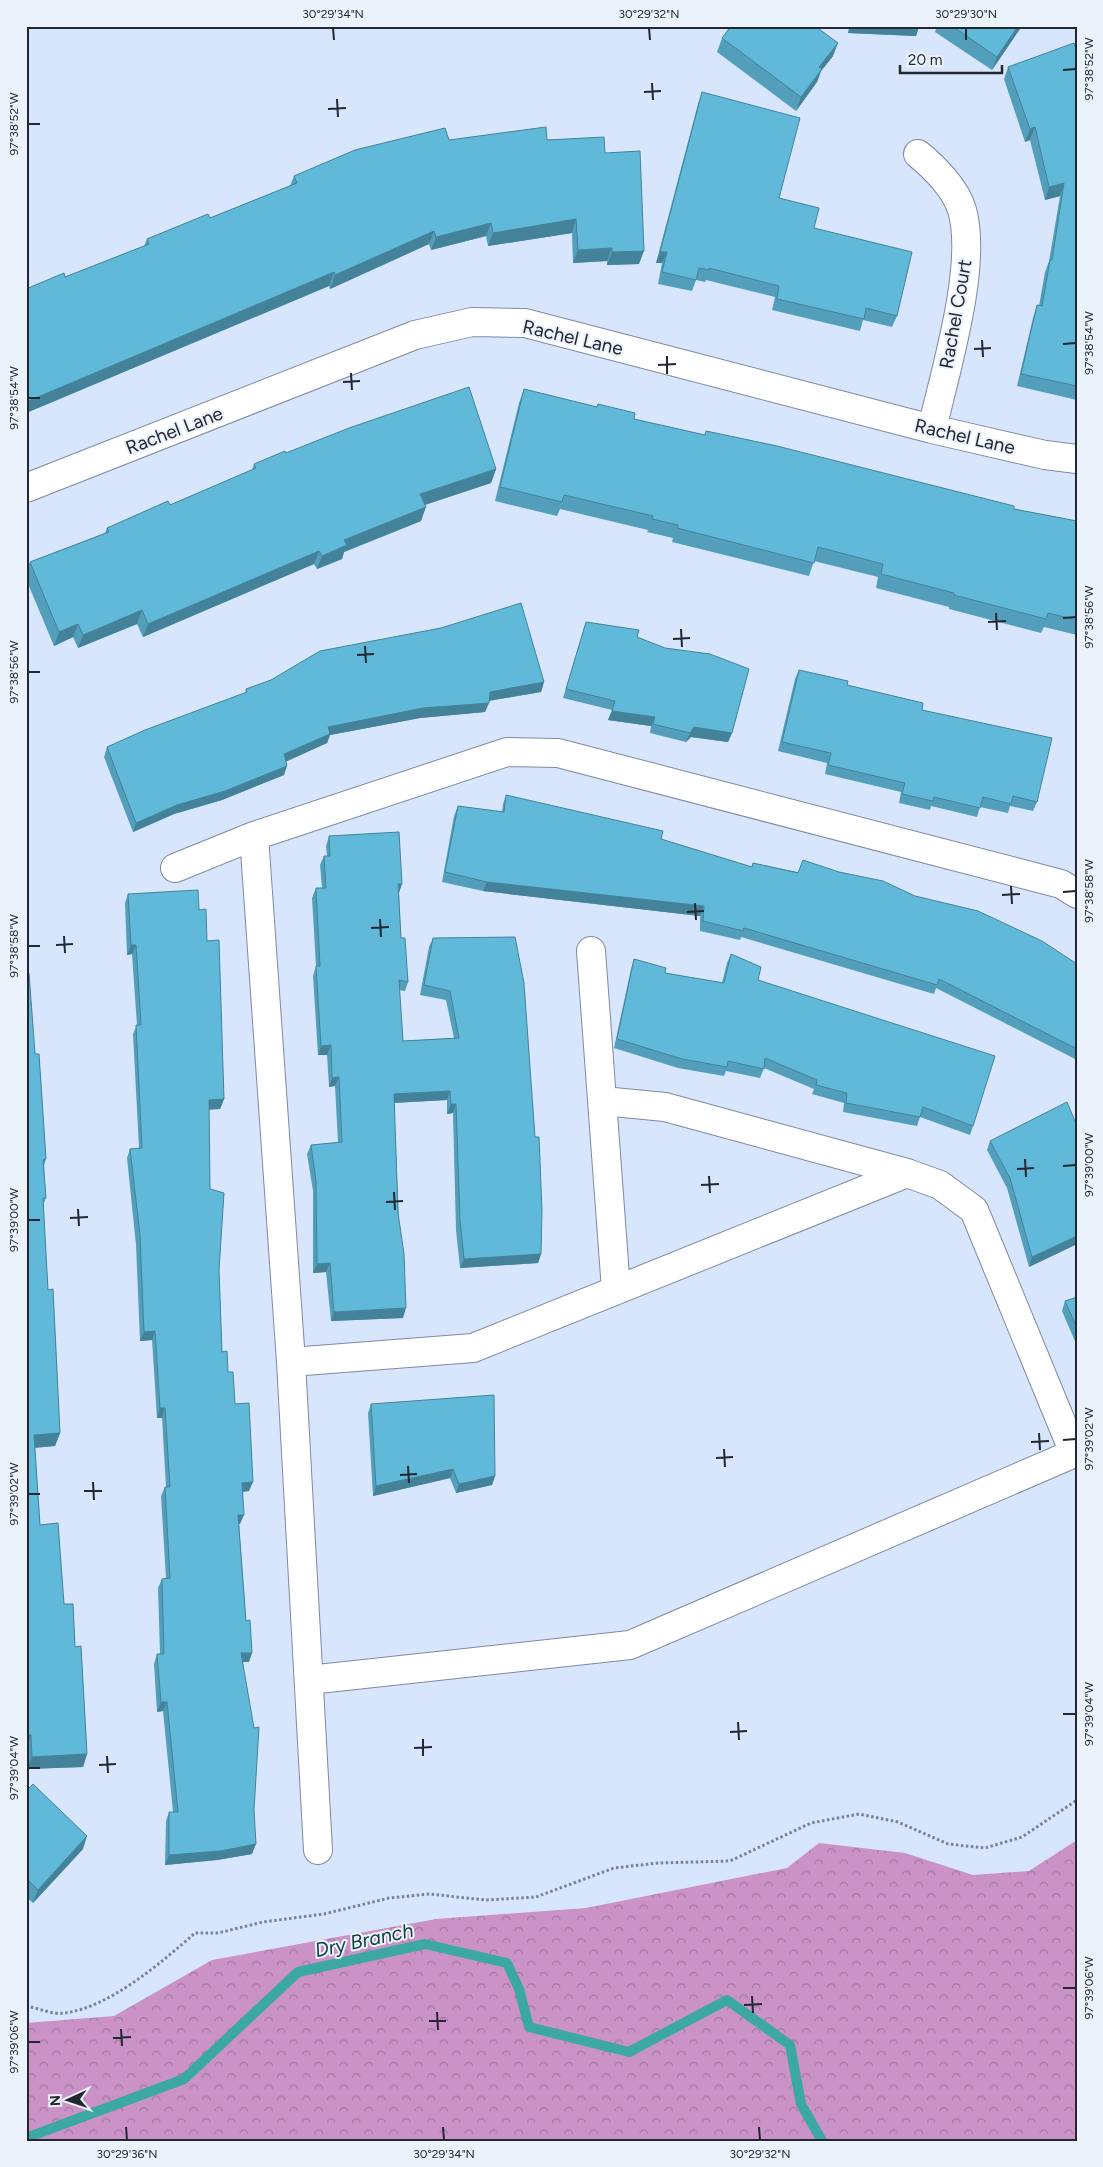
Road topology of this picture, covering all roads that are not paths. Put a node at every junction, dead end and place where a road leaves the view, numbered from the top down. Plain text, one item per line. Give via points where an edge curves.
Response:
1 (918, 154) dead end
2 (932, 429) junction
3 (1077, 460) edge
4 (26, 488) edge
5 (254, 836) junction
6 (175, 868) dead end
7 (1077, 894) edge
8 (591, 951) dead end
9 (603, 1102) junction
10 (906, 1173) junction
11 (616, 1290) junction
12 (291, 1362) junction
13 (1075, 1452) edge
14 (309, 1680) junction
15 (318, 1850) dead end

1 - 2 street, Rachel Court via 940,171 962,210 966,251 958,314
2 - 3 street, Rachel Lane
2 - 4 street, Rachel Lane via 525,323 472,322 415,336
5 - 6 street
5 - 7 street via 507,752 558,753 1061,884
5 - 12 street
8 - 9 street
9 - 10 street via 665,1107
9 - 11 street
10 - 11 street
10 - 13 street via 940,1185 974,1210
11 - 12 street via 473,1348
12 - 14 street
13 - 14 street via 630,1645
14 - 15 street

